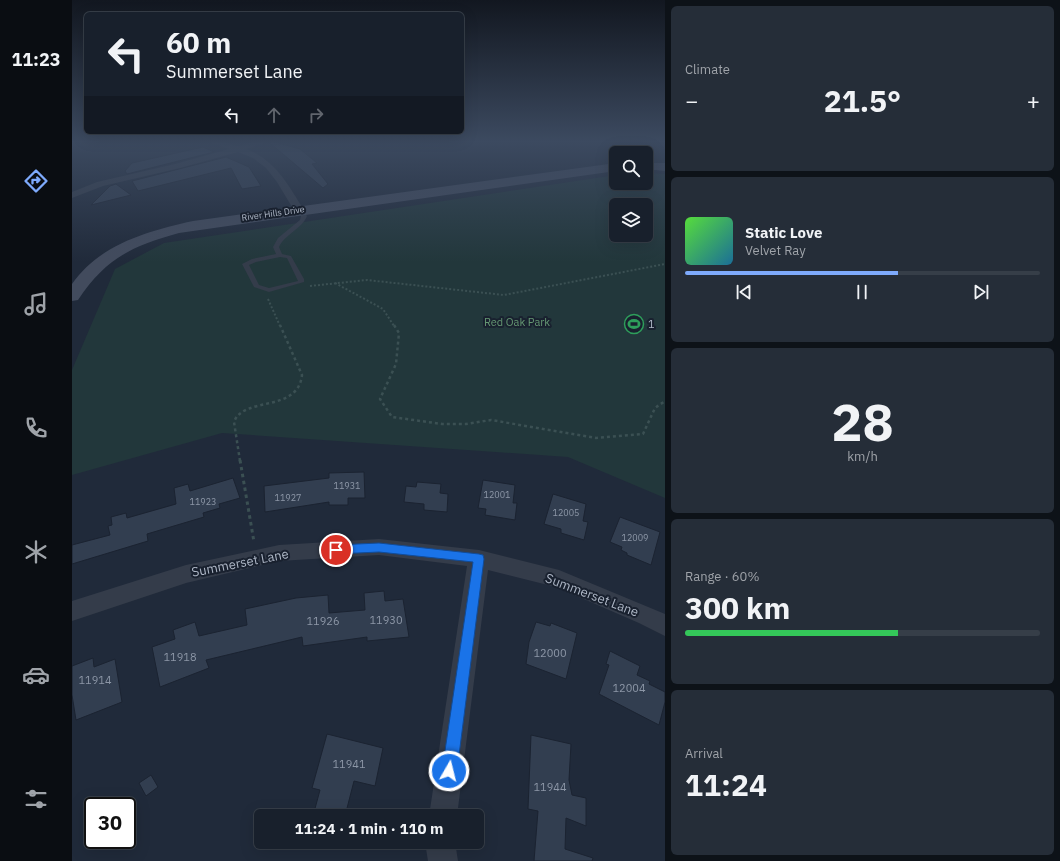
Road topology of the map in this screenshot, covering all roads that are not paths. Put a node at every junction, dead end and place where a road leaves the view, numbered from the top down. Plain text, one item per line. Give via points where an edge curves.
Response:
1 (112, 181) edge
2 (279, 181) edge
3 (511, 181) edge
4 (72, 195) edge
5 (299, 210) junction
6 (280, 255) junction
7 (72, 296) edge
8 (479, 559) junction
9 (72, 612) edge
10 (665, 626) edge
11 (444, 809) edge
12 (441, 849) edge
13 (443, 861) edge

1 - 4 street
2 - 5 street
3 - 5 street, River Hills Drive
5 - 6 lane via 304,216 302,221 280,240 276,247
5 - 7 street, River Hills Drive via 193,225 142,239 114,252 93,267
6 - 6 lane via 289,257 301,282 269,290 256,286 245,264
8 - 9 street, Summerset Lane via 379,547 279,553 186,574
8 - 10 street, Summerset Lane via 558,579
8 - 11 street
12 - 13 street

